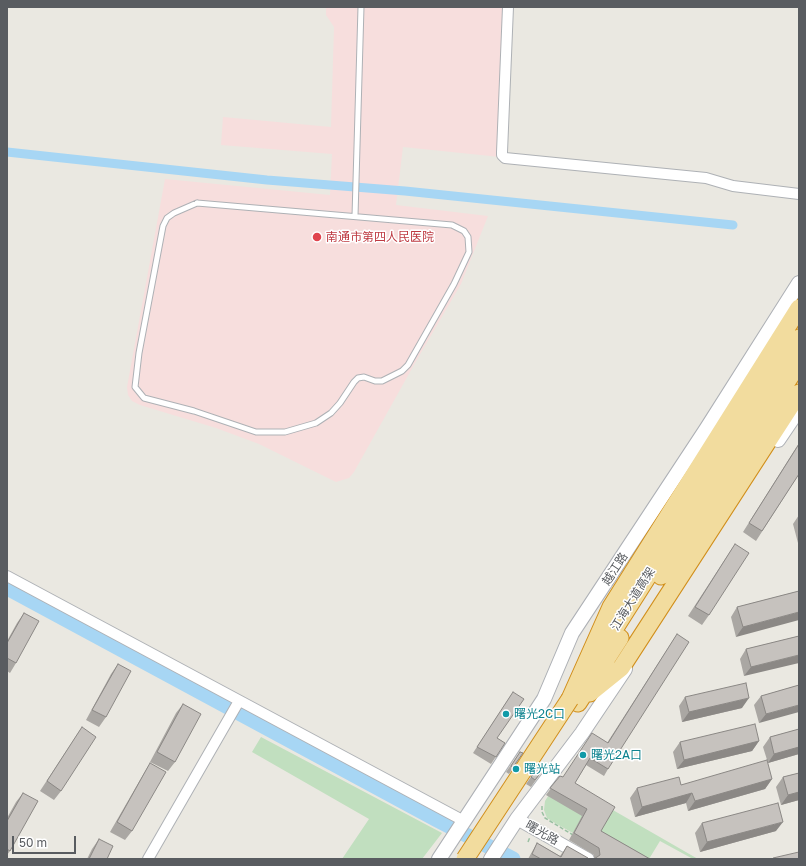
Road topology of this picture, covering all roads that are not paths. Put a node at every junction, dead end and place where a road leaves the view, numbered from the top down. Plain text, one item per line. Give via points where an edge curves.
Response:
1 (361, 7) edge
2 (508, 7) edge
3 (799, 194) edge
4 (355, 216) junction
5 (799, 283) edge
6 (799, 308) edge
7 (799, 338) edge
8 (799, 363) edge
9 (799, 393) edge
10 (799, 409) edge
11 (7, 576) edge
12 (239, 701) junction
13 (574, 701) junction
14 (517, 819) junction
15 (464, 821) junction
16 (148, 859) edge
17 (439, 859) edge
18 (464, 859) edge
19 (478, 859) edge
20 (492, 859) edge
21 (588, 859) edge

1 - 4 lane
2 - 3 street via 502,152 505,158 706,178 733,186
4 - 4 lane via 206,203 188,205 170,216 160,235 139,353 135,378 135,387 139,393 144,398 194,411 244,429 270,433 285,432 316,423 331,413 358,378 382,381 402,370 408,365 467,259 468,237 464,231 452,225
5 - 15 main road, 越江路 via 572,633 544,699
6 - 13 highway via 611,607
7 - 13 highway, 江海大道高架
8 - 13 highway, 江海大道高架
9 - 13 highway via 621,668
10 - 14 main road via 582,733
11 - 12 street
12 - 15 street
12 - 16 street
13 - 18 highway, 江海大道高架, bridge
13 - 19 highway, 江海大道高架
14 - 20 main road
14 - 21 street, 曙光路
15 - 17 main road, 越江路

